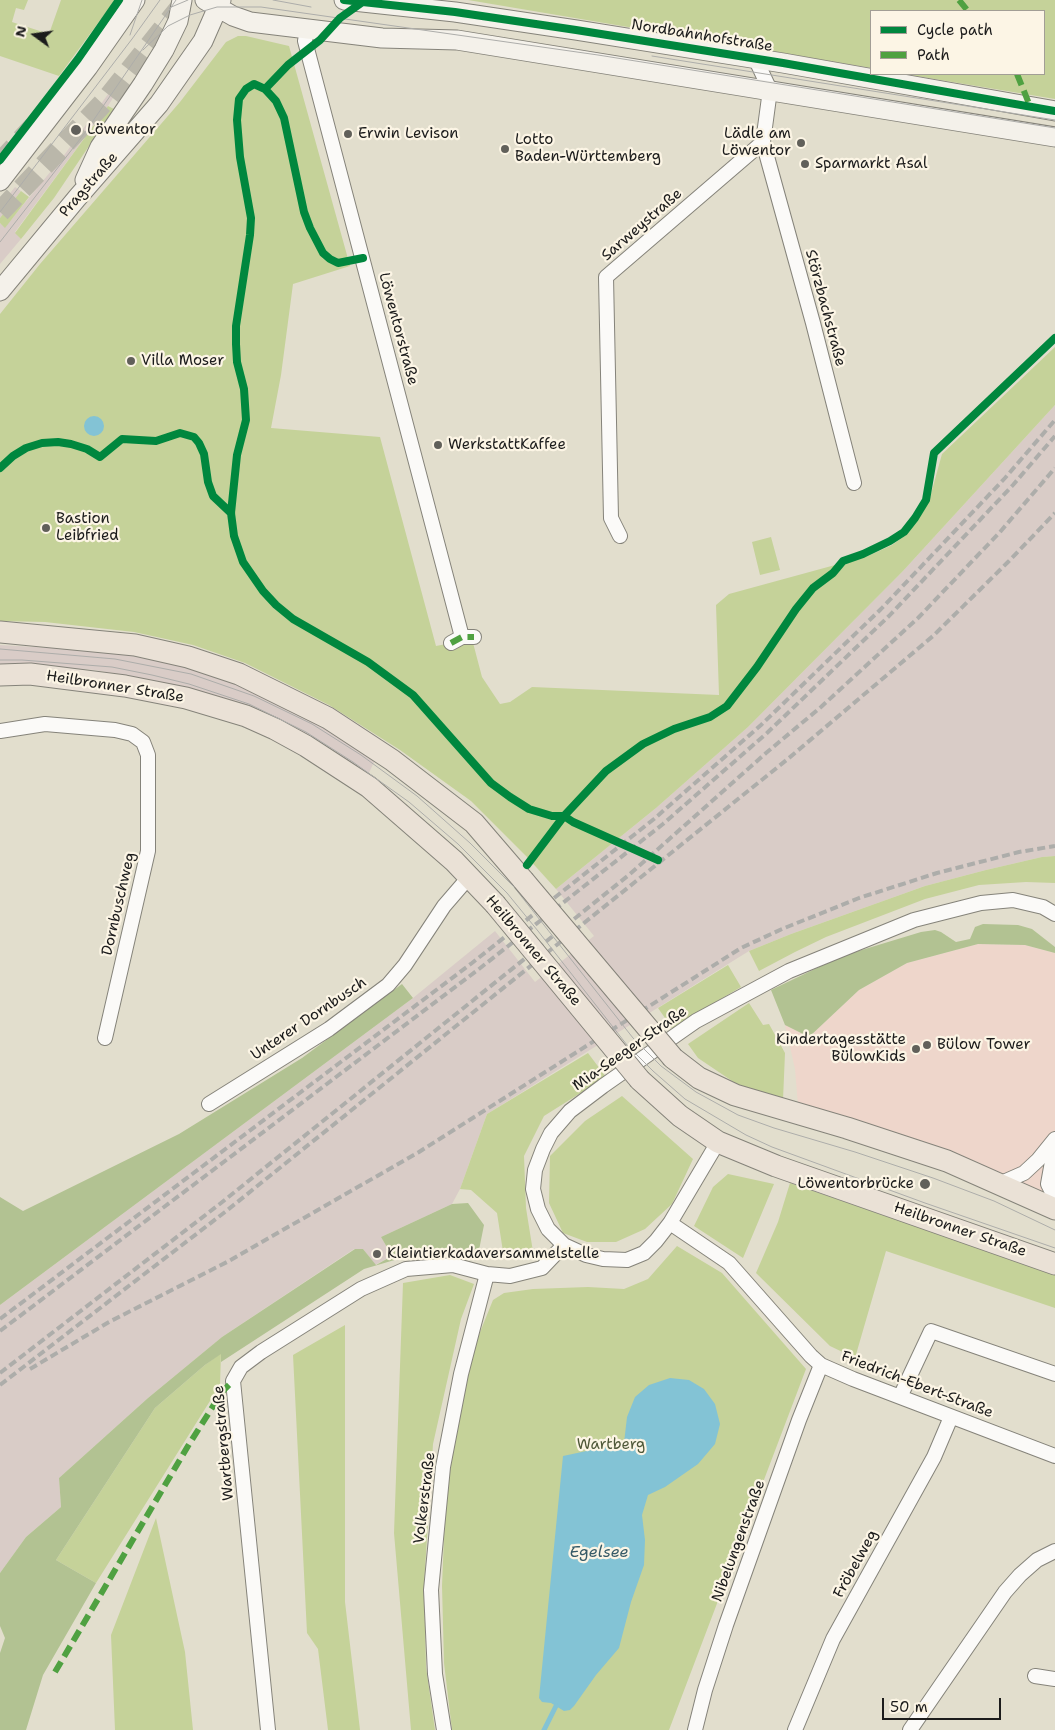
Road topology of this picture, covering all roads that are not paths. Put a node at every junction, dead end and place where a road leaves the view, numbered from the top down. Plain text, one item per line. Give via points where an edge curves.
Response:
1 (135, 0) edge
2 (182, 0) edge
3 (344, 0) edge
4 (214, 2) edge
5 (306, 30) junction
6 (755, 58) junction
7 (770, 90) junction
8 (1055, 110) edge
9 (1055, 137) edge
10 (763, 142) junction
11 (0, 181) edge
12 (77, 198) junction
13 (0, 291) edge
14 (854, 482) dead end
15 (620, 536) dead end
16 (0, 632) edge
17 (462, 639) dead end
18 (0, 675) edge
19 (0, 731) edge
20 (469, 877) junction
21 (1055, 914) edge
22 (105, 1038) dead end
23 (209, 1104) dead end
24 (1055, 1139) edge
25 (718, 1142) junction
26 (1055, 1145) edge
27 (999, 1184) junction
28 (1055, 1198) edge
29 (1055, 1209) edge
30 (670, 1223) junction
31 (564, 1245) junction
32 (1055, 1264) edge
33 (487, 1274) junction
34 (821, 1364) junction
35 (1055, 1374) edge
36 (900, 1397) junction
37 (951, 1416) junction
38 (1055, 1456) edge
39 (1055, 1551) edge
40 (1035, 1676) dead end
41 (1055, 1679) edge
42 (268, 1730) edge
43 (444, 1730) edge
44 (695, 1730) edge
45 (795, 1730) edge
46 (910, 1730) edge

1 - 11 street
2 - 12 street via 178,21 164,50 100,147
3 - 6 street, Nordbahnhofstraße via 456,12
4 - 5 street via 233,16 250,22
4 - 12 street, Pragstraße via 203,42 135,133
5 - 7 street via 382,38 456,40
5 - 17 street, Löwentorstraße via 305,41
6 - 7 street
6 - 8 street, Nordbahnhofstraße
7 - 9 street
7 - 10 street
10 - 14 street, Störzbachstraße
10 - 15 street, Sarweystraße via 606,277 611,518
12 - 13 street, Pragstraße
16 - 27 main road, bridge via 135,645 188,657 239,674 328,718 392,760 474,824 673,1058 699,1078 735,1095 964,1167
18 - 20 main road, Heilbronner Straße via 30,674 125,686 186,698 246,716 306,746 369,787 454,860
19 - 22 street, Dornbuschweg via 45,724 115,730 132,734 143,742 148,755 148,851
20 - 23 street, Unterer Dornbusch via 444,906 388,985 329,1029
20 - 25 main road, Heilbronner Straße, bridge via 640,1080 680,1116
21 - 31 street, Mia-Seeger-Straße via 1043,906 1014,900 981,903 914,920 789,972 696,1021 570,1111 551,1134 535,1170 533,1189 548,1229
24 - 27 street via 1024,1173
25 - 30 street, Mia-Seeger-Straße
25 - 32 main road, Heilbronner Straße via 776,1166
26 - 28 street via 1048,1184
27 - 29 main road
30 - 31 street, Mia-Seeger-Straße via 644,1252 627,1260 586,1255
30 - 34 street, Friedrich-Ebert-Straße via 729,1263 810,1356
31 - 33 street, Wartbergstraße via 542,1268 510,1276
33 - 42 street, Wartbergstraße via 453,1265 406,1269 361,1289 261,1352 241,1367 233,1380
33 - 43 street, Volkerstraße via 461,1374 443,1468 431,1590 434,1674
34 - 36 street, Friedrich-Ebert-Straße
34 - 44 street, Nibelungenstraße via 726,1625
35 - 36 street via 932,1331
36 - 37 street, Friedrich-Ebert-Straße
37 - 38 street, Friedrich-Ebert-Straße
37 - 45 street, Fröbelweg via 934,1457 834,1639
39 - 46 street via 1038,1560 1005,1592
40 - 41 street

